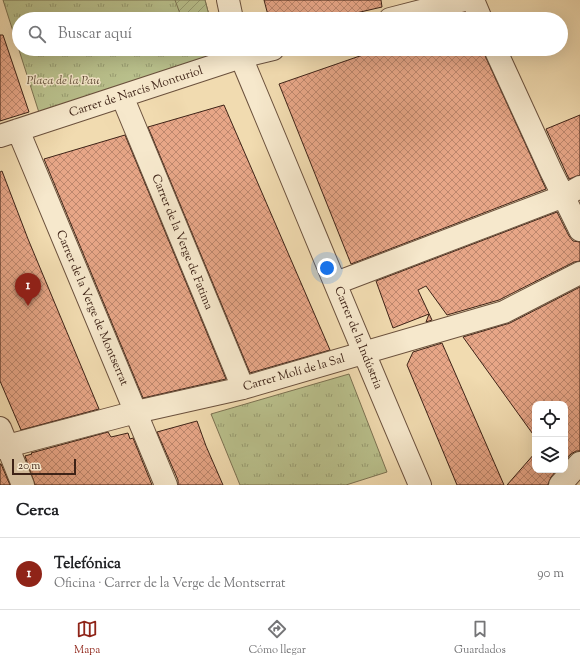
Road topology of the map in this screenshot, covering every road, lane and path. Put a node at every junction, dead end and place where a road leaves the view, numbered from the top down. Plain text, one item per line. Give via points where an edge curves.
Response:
1 (228, 0) edge
2 (464, 0) edge
3 (473, 0) edge
4 (231, 12) edge
5 (417, 12) edge
6 (478, 12) edge
7 (232, 56) edge
8 (241, 56) edge
9 (499, 56) edge
10 (122, 96) junction
11 (9, 133) edge
12 (572, 192) edge
13 (580, 230) edge
14 (580, 272) edge
15 (336, 283) junction
16 (364, 353) junction
17 (242, 388) junction
18 (136, 412) junction
19 (2, 441) edge
20 (580, 463) edge
21 (23, 485) edge
22 (166, 485) edge
23 (420, 485) edge
24 (560, 485) edge

1 - 4 street
2 - 5 street
3 - 6 street
7 - 10 street, Carrer de Narcís Monturiol
8 - 15 street, Carrer de la Indústria
9 - 12 street
10 - 11 street, Carrer de Narcís Monturiol
10 - 17 street, Carrer de la Verge de Fatima
11 - 18 street, Carrer de la Verge de Montserrat
12 - 13 street
12 - 15 street
14 - 16 street, Carrer Molí de la Sal via 504,312
15 - 16 street, Carrer de la Indústria
16 - 17 street, Carrer Molí de la Sal
16 - 23 street, Carrer de la Indústria
17 - 18 street, Carrer Molí de la Sal
18 - 19 street, Carrer Molí de la Sal
18 - 22 street, Carrer de la Verge de Montserrat
19 - 21 street
20 - 24 street

